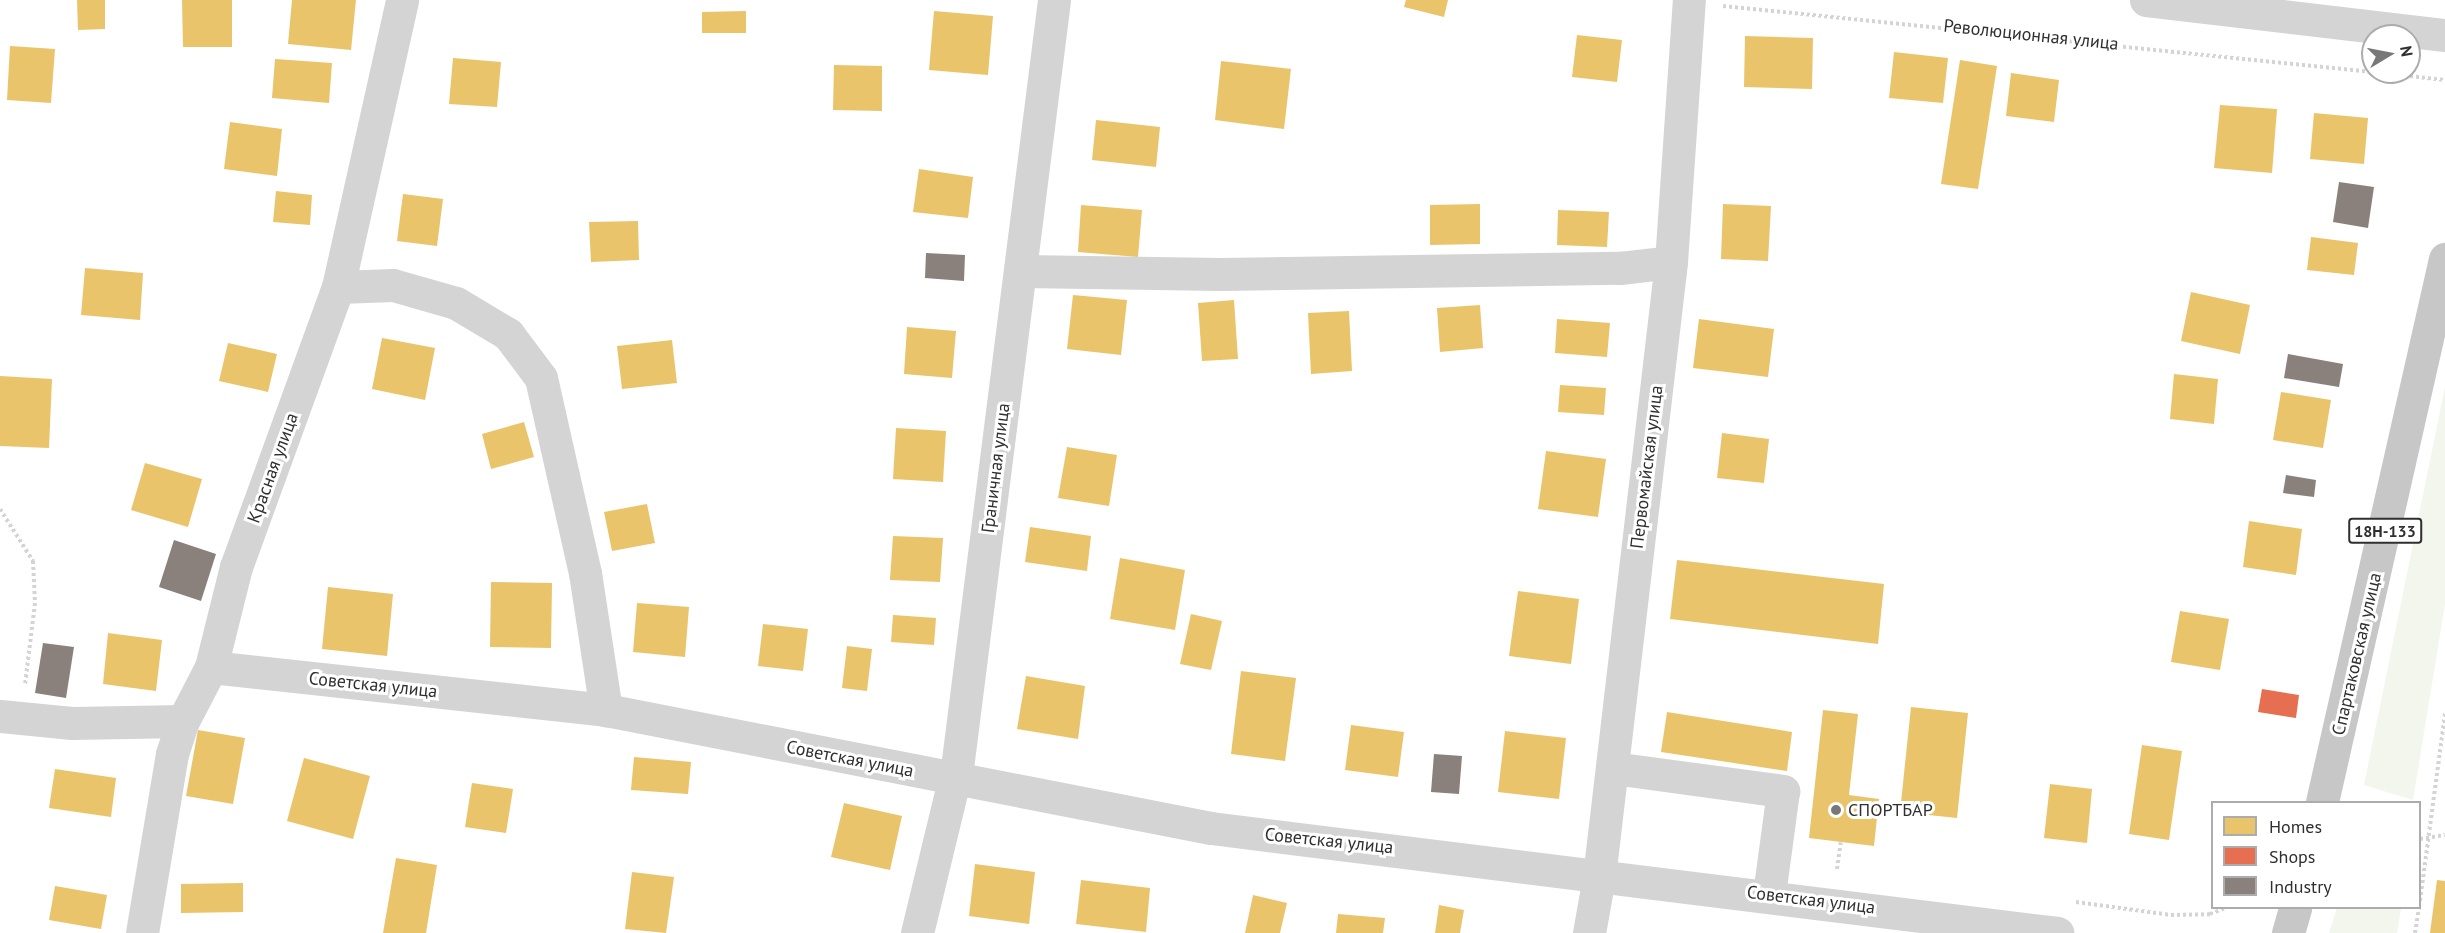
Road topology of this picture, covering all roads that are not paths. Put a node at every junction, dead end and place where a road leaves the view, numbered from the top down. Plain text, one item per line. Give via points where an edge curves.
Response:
1 (402, 0) edge
2 (1054, 0) edge
3 (2146, 0) edge
4 (1689, 1) edge
5 (2445, 35) edge
6 (2445, 259) edge
7 (1671, 262) junction
8 (1022, 272) junction
9 (338, 287) junction
10 (211, 667) junction
11 (606, 710) junction
12 (0, 716) edge
13 (183, 721) junction
14 (1613, 768) junction
15 (955, 780) junction
16 (2322, 801) edge
17 (1599, 877) junction
18 (1769, 894) junction
19 (2295, 909) edge
20 (142, 933) edge
21 (918, 933) edge
22 (1589, 933) edge
23 (2058, 933) edge
24 (2288, 933) edge

1 - 9 street, Красная улица
2 - 8 street, Граничная улица
3 - 5 street
4 - 7 street, Первомайская улица
6 - 16 main road, Спартаковская улица / 18Н-133
7 - 8 street via 1620,268 1220,274
7 - 14 street, Первомайская улица
8 - 15 street, Граничная улица
9 - 10 street, Красная улица via 236,567
9 - 11 street via 393,285 456,303 508,334 541,378 585,573
10 - 11 street, Советская улица
10 - 13 street, Красная улица
11 - 15 street, Советская улица
12 - 13 street via 72,723
13 - 20 street, Красная улица via 172,754
14 - 17 street, Первомайская улица
14 - 18 street via 1783,791
15 - 17 street, Советская улица via 1211,828
15 - 21 street, Граничная улица
17 - 18 street, Советская улица
17 - 22 street, Первомайская улица
18 - 23 street, Советская улица
19 - 24 main road

